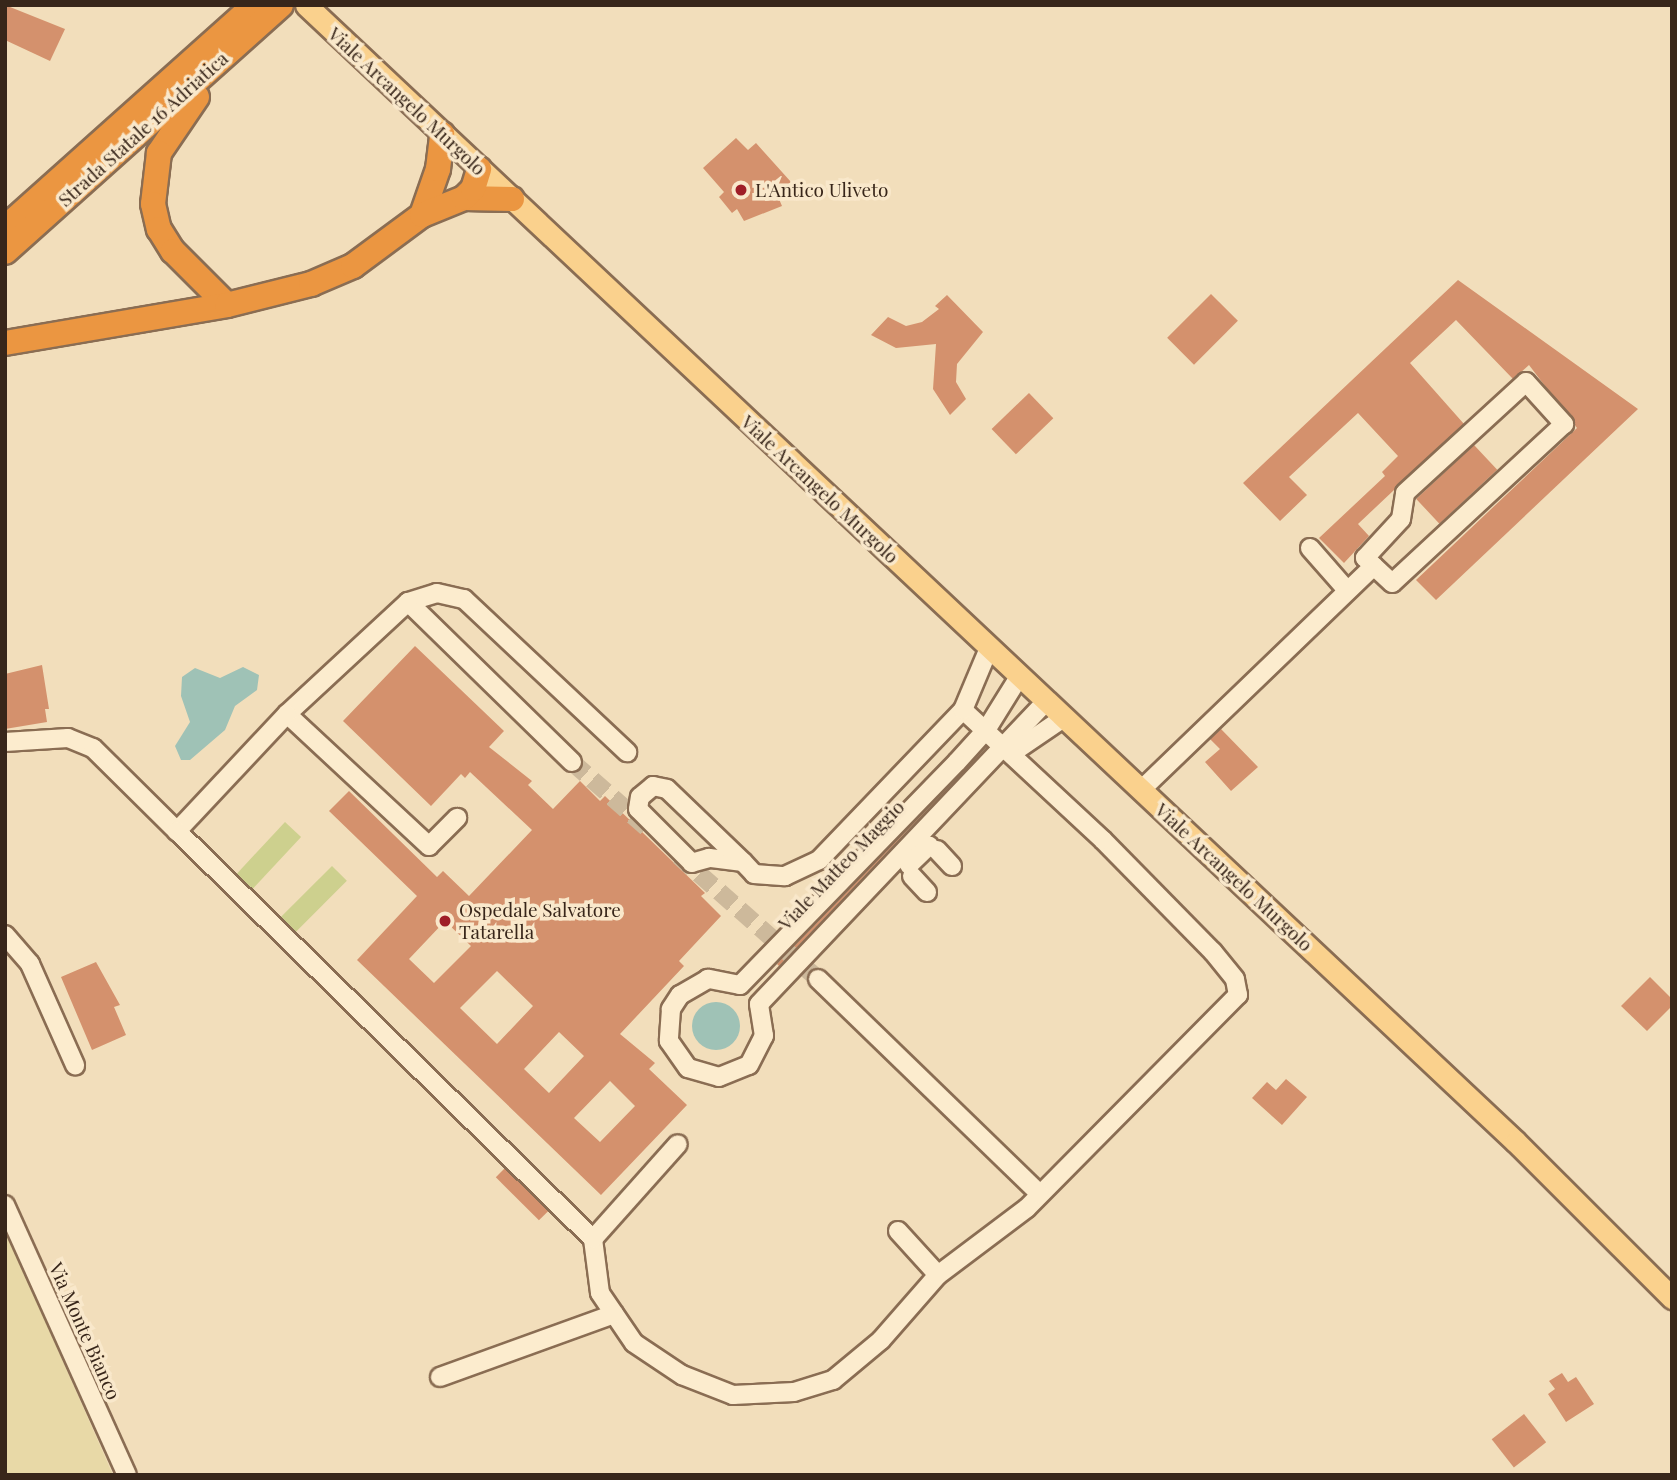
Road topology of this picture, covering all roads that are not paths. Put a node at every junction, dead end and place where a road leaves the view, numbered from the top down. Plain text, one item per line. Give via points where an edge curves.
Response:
1 (306, 5) edge
2 (268, 10) edge
3 (442, 134) junction
4 (479, 169) junction
5 (430, 192) junction
6 (464, 198) junction
7 (512, 199) junction
8 (422, 215) junction
9 (5, 228) edge
10 (5, 252) edge
11 (227, 305) junction
12 (5, 344) edge
13 (1310, 548) dead end
14 (1374, 566) junction
15 (1346, 589) junction
16 (408, 601) junction
17 (989, 648) junction
18 (1019, 677) junction
19 (1045, 702) junction
20 (963, 710) junction
21 (287, 714) junction
22 (1062, 719) junction
23 (986, 730) junction
24 (5, 742) edge
25 (1008, 749) junction
26 (627, 752) dead end
27 (572, 762) tunnel mouth
28 (964, 768) dead end
29 (1141, 790) junction
30 (457, 818) dead end
31 (177, 831) junction
32 (903, 840) junction
33 (743, 862) junction
34 (952, 866) dead end
35 (928, 892) dead end
36 (5, 935) edge
37 (818, 979) tunnel mouth
38 (748, 991) dead end
39 (75, 1066) dead end
40 (678, 1144) dead end
41 (1039, 1193) junction
42 (5, 1205) edge
43 (898, 1231) dead end
44 (593, 1239) junction
45 (938, 1275) junction
46 (1672, 1298) edge
47 (614, 1314) junction
48 (440, 1377) dead end
49 (127, 1475) edge

1 - 3 main road, Viale Arcangelo Murgolo
2 - 9 highway, Strada Statale 16 Adriatica
2 - 10 highway, Strada Statale 16 Adriatica
2 - 11 highway via 171,128 153,178 159,229 173,251
3 - 4 main road, Viale Arcangelo Murgolo
3 - 5 highway
4 - 5 highway
4 - 6 highway via 473,189
4 - 7 main road, Viale Arcangelo Murgolo
5 - 8 highway
6 - 7 highway
6 - 8 highway
7 - 17 main road, Viale Arcangelo Murgolo
8 - 11 highway via 353,266 311,284
11 - 12 highway
13 - 15 street
14 - 14 street via 1392,583 1564,424 1526,382 1405,493 1401,519 1365,558
14 - 15 street
15 - 29 street
16 - 21 street
16 - 26 street via 437,593 464,599
16 - 27 street
17 - 18 main road, Viale Arcangelo Murgolo
17 - 20 street
18 - 19 main road, Viale Arcangelo Murgolo
18 - 23 street
19 - 22 main road, Viale Arcangelo Murgolo
19 - 25 street
20 - 23 street
20 - 33 street via 819,860 785,876 754,874
21 - 30 street via 429,846
21 - 31 street
22 - 25 street
22 - 29 main road, Viale Arcangelo Murgolo
23 - 25 street
23 - 32 street via 740,985 708,979 680,995 667,1025 676,1056 702,1075 719,1077 748,1065 764,1036 759,1004
24 - 31 street via 68,738 93,748
25 - 32 street
25 - 41 street via 1213,952 1235,979 1238,995
28 - 32 street, Viale Matteo Maggio
29 - 46 main road, Viale Arcangelo Murgolo via 1517,1142
31 - 44 street via 309,954
32 - 38 street, Viale Matteo Maggio
33 - 33 street via 667,789 653,786 639,797 638,809 692,863 709,858
34 - 35 street via 933,848 911,871
36 - 39 street via 30,964
37 - 41 street
40 - 44 street
41 - 45 street via 1027,1208
42 - 49 street, Via Monte Bianco
43 - 45 street
44 - 47 street via 600,1293
45 - 47 street via 881,1340 833,1380 794,1392 733,1395 682,1375 634,1343
47 - 48 street

